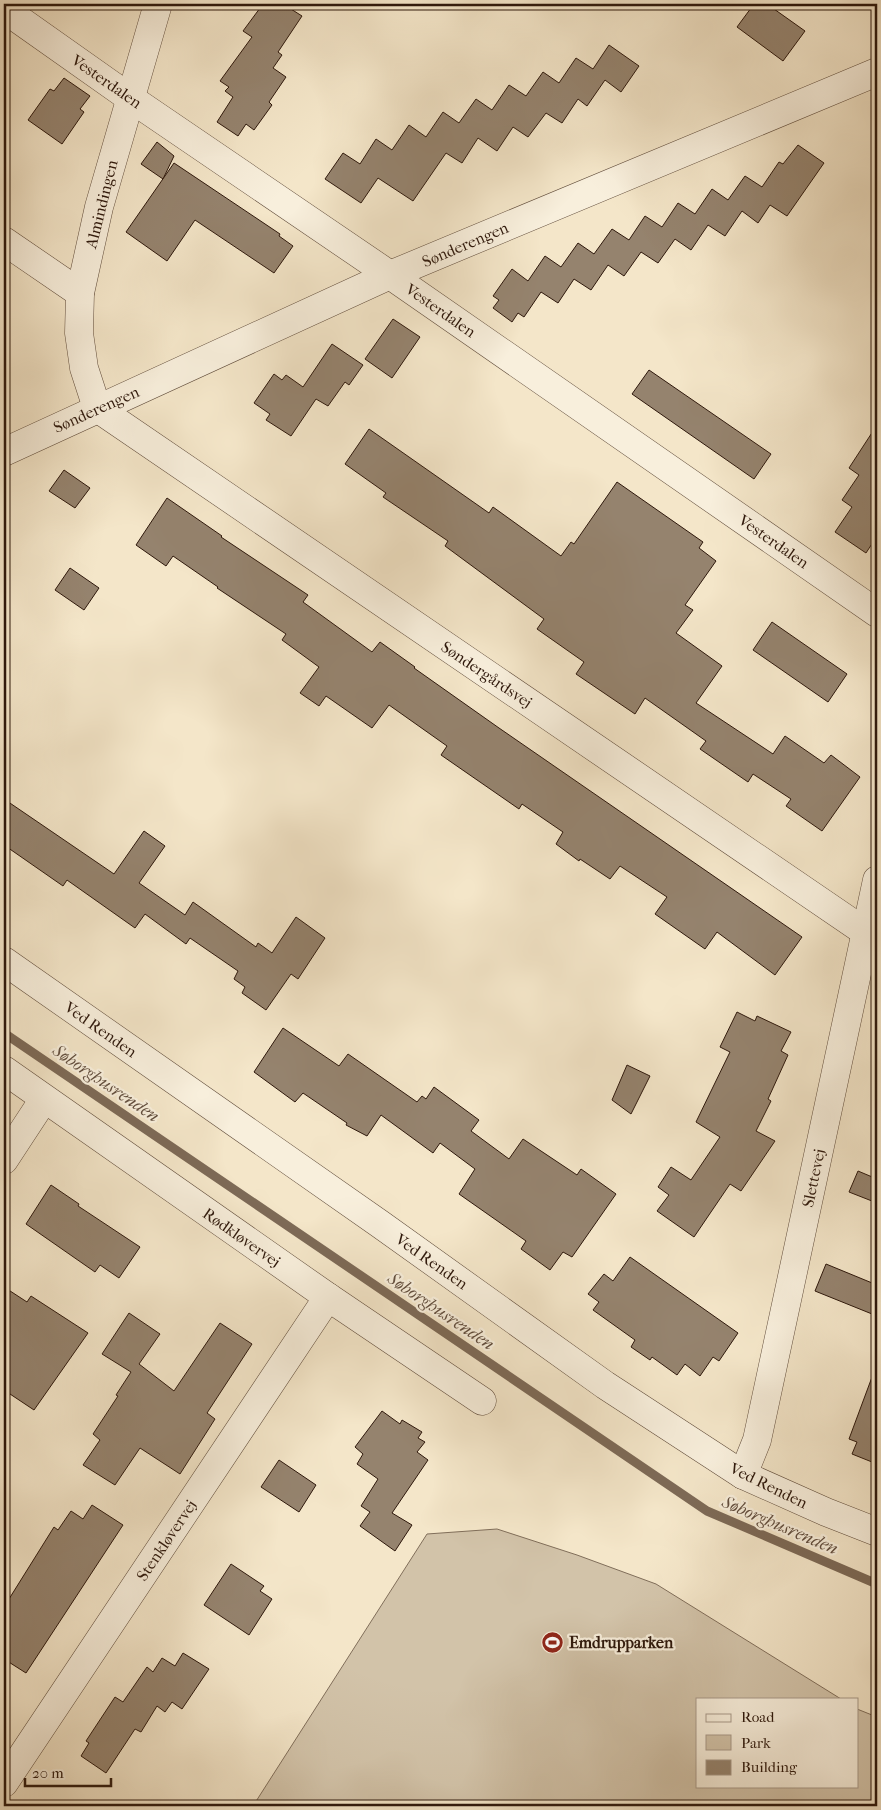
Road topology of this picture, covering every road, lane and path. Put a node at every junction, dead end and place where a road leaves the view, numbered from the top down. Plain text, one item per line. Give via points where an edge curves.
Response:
1 (158, 4) edge
2 (4, 9) edge
3 (877, 72) edge
4 (130, 98) junction
5 (4, 241) edge
6 (390, 275) junction
7 (80, 293) junction
8 (97, 408) junction
9 (4, 452) edge
10 (877, 612) edge
11 (877, 880) edge
12 (872, 936) edge
13 (4, 961) edge
14 (4, 1070) edge
15 (44, 1099) junction
16 (4, 1160) edge
17 (328, 1296) junction
18 (482, 1401) dead end
19 (743, 1475) junction
20 (877, 1532) edge
21 (4, 1783) edge

1 - 4 street, Almindingen
2 - 4 street, Vesterdalen
3 - 6 street, Sønderengen
4 - 6 street, Vesterdalen
4 - 7 street, Almindingen via 99,206
5 - 7 street
6 - 8 street, Sønderengen
6 - 10 street, Vesterdalen
7 - 8 street, Almindingen via 79,333 84,368
8 - 9 street, Sønderengen
8 - 12 street, Søndergårdsvej
11 - 12 street, Slettevej
12 - 19 street, Slettevej via 757,1440
13 - 19 street, Ved Renden via 605,1384
14 - 15 street, Rødkløvervej
15 - 16 street
15 - 17 street, Rødkløvervej
17 - 18 street, Rødkløvervej
17 - 21 street, Stenkløvervej
19 - 20 street, Ved Renden

